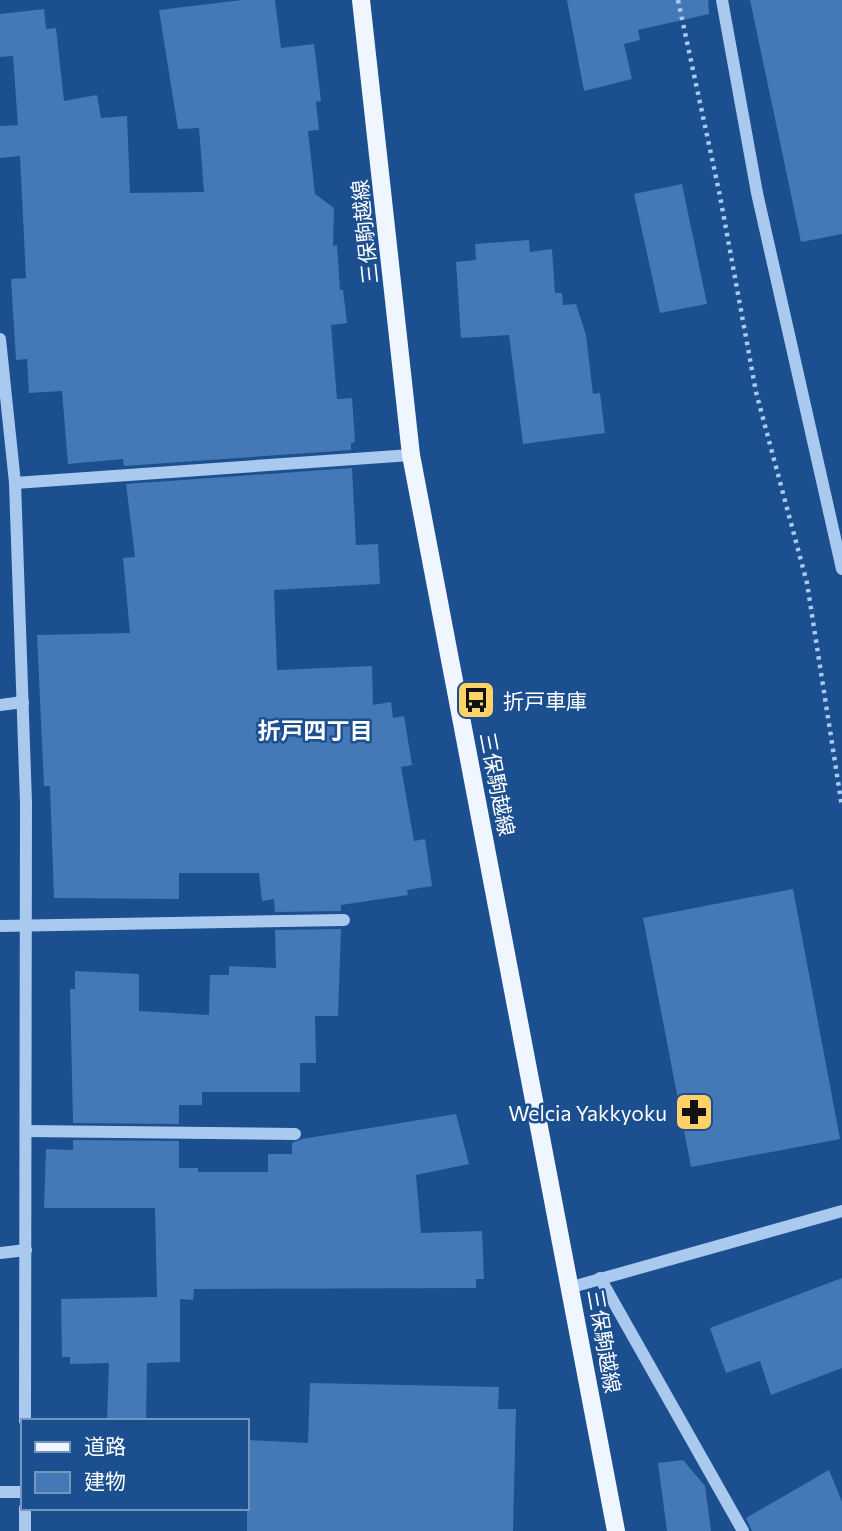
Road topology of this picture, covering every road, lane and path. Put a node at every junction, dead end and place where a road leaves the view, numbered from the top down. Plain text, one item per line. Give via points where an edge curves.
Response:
1 (361, 0) edge
2 (678, 0) edge
3 (722, 0) edge
4 (0, 338) edge
5 (411, 455) junction
6 (15, 483) junction
7 (842, 569) edge
8 (23, 702) junction
9 (0, 705) edge
10 (842, 807) edge
11 (344, 920) dead end
12 (26, 925) junction
13 (0, 926) edge
14 (26, 1131) junction
15 (295, 1134) dead end
16 (842, 1212) edge
17 (26, 1250) junction
18 (0, 1253) edge
19 (600, 1278) junction
20 (572, 1287) junction
21 (25, 1419) edge
22 (0, 1492) edge
23 (21, 1492) edge
24 (25, 1510) edge
25 (25, 1531) edge
26 (616, 1531) edge
27 (743, 1531) edge

1 - 5 main road, 三保駒越線
2 - 10 path via 756,392 807,583
3 - 7 street via 757,193
4 - 6 street
5 - 6 street
5 - 20 main road, 三保駒越線
6 - 8 street
8 - 9 street
8 - 12 street
11 - 12 street
12 - 13 street
12 - 14 street
14 - 15 street
14 - 17 street
16 - 19 street
17 - 18 street
17 - 21 street
19 - 20 street
19 - 27 street
20 - 26 main road, 三保駒越線
22 - 23 street
24 - 25 street

